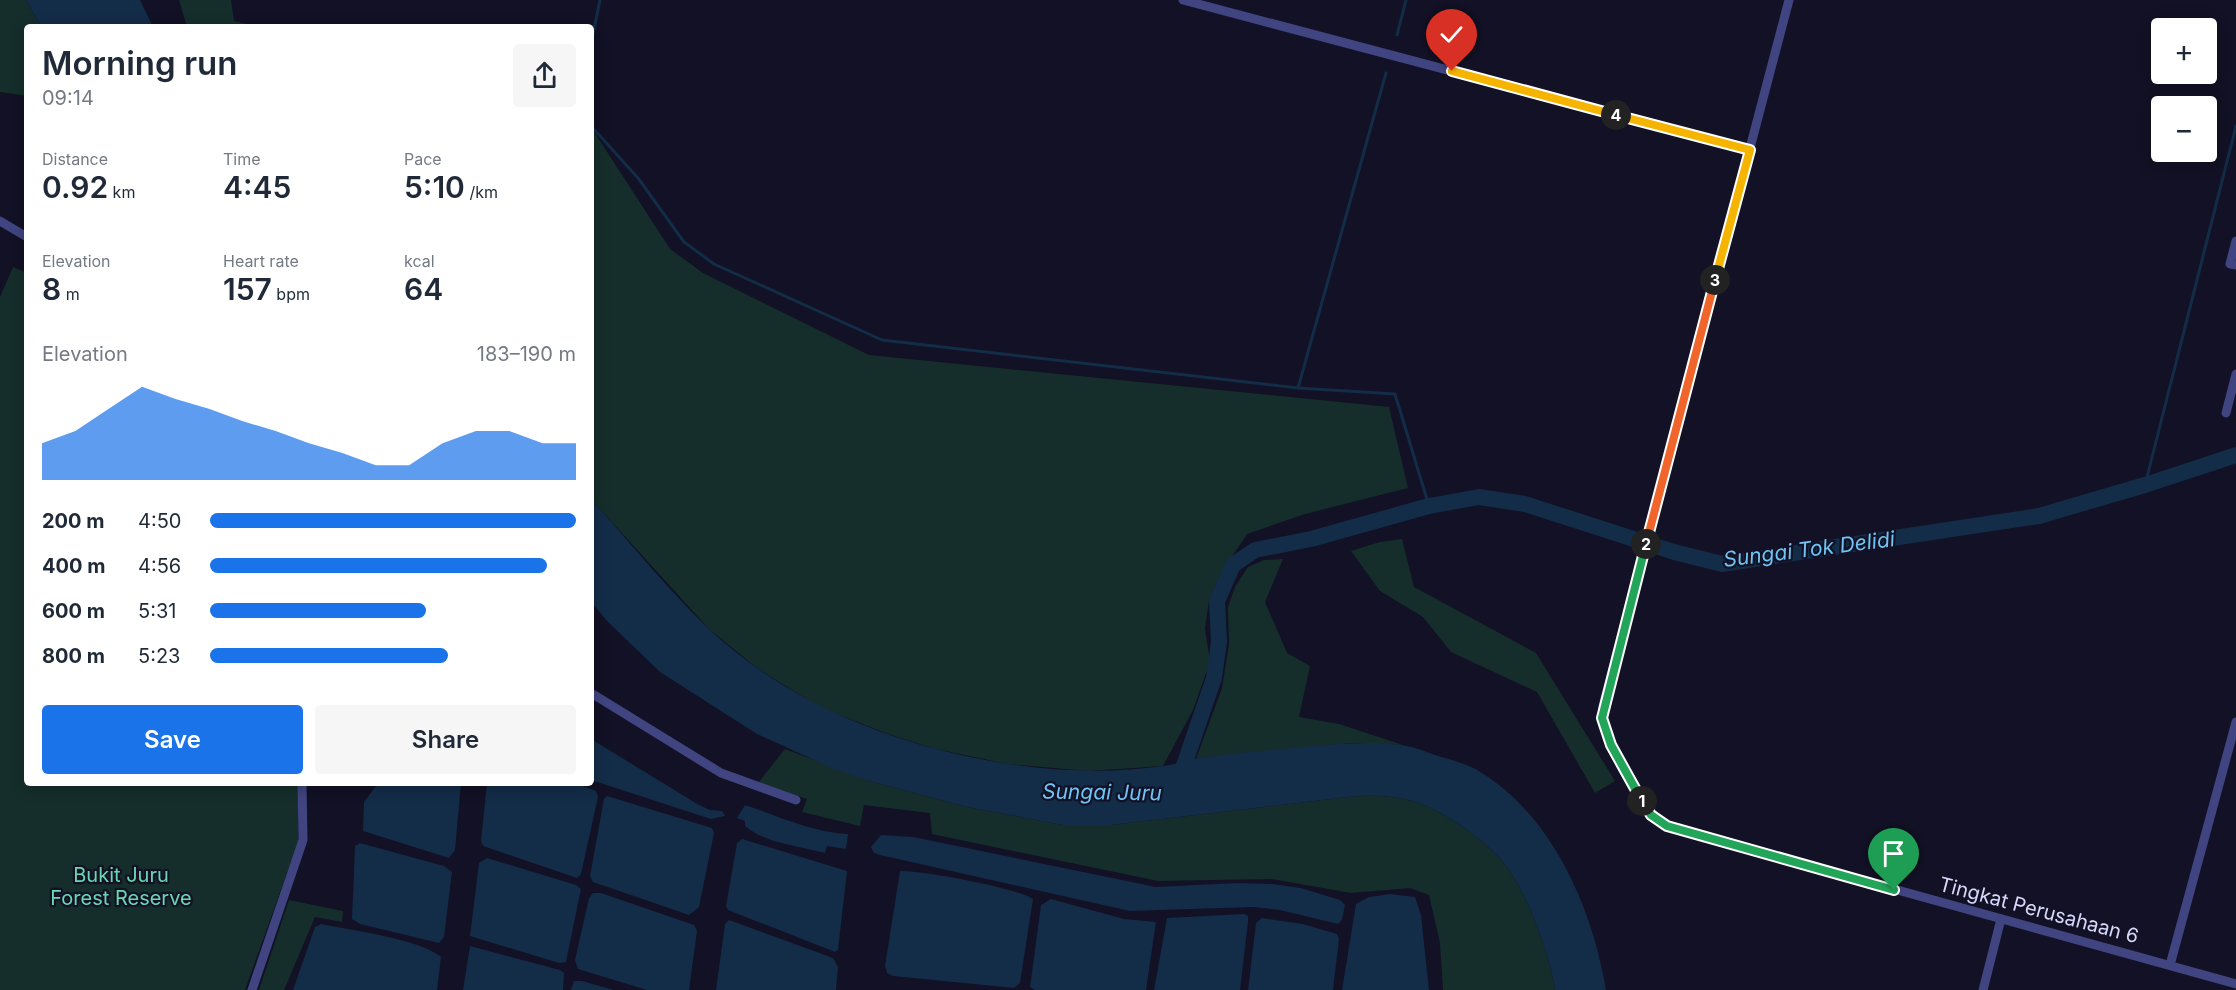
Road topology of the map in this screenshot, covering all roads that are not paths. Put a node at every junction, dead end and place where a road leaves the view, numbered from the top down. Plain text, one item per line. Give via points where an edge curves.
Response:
1 (1184, 0) edge
2 (1789, 0) edge
3 (1750, 150) junction
4 (0, 221) edge
5 (24, 235) edge
6 (2236, 241) edge
7 (2233, 265) edge
8 (2236, 374) edge
9 (2236, 409) edge
10 (594, 695) edge
11 (2236, 722) edge
12 (302, 786) edge
13 (796, 800) dead end
14 (2001, 919) junction
15 (2170, 964) junction
16 (2236, 984) edge
17 (252, 990) edge
18 (1983, 990) edge

1 - 3 street
2 - 3 street, Tingkat Perusahaan 6
3 - 14 street, Tingkat Perusahaan 6 via 1602,718 1611,745 1651,815 1667,826
4 - 5 street
6 - 7 street
8 - 9 street via 2226,413
10 - 13 street via 722,773
11 - 15 street
12 - 17 street via 303,840
14 - 15 street, Tingkat Perusahaan 6
14 - 18 street
15 - 16 street, Tingkat Perusahaan 6

